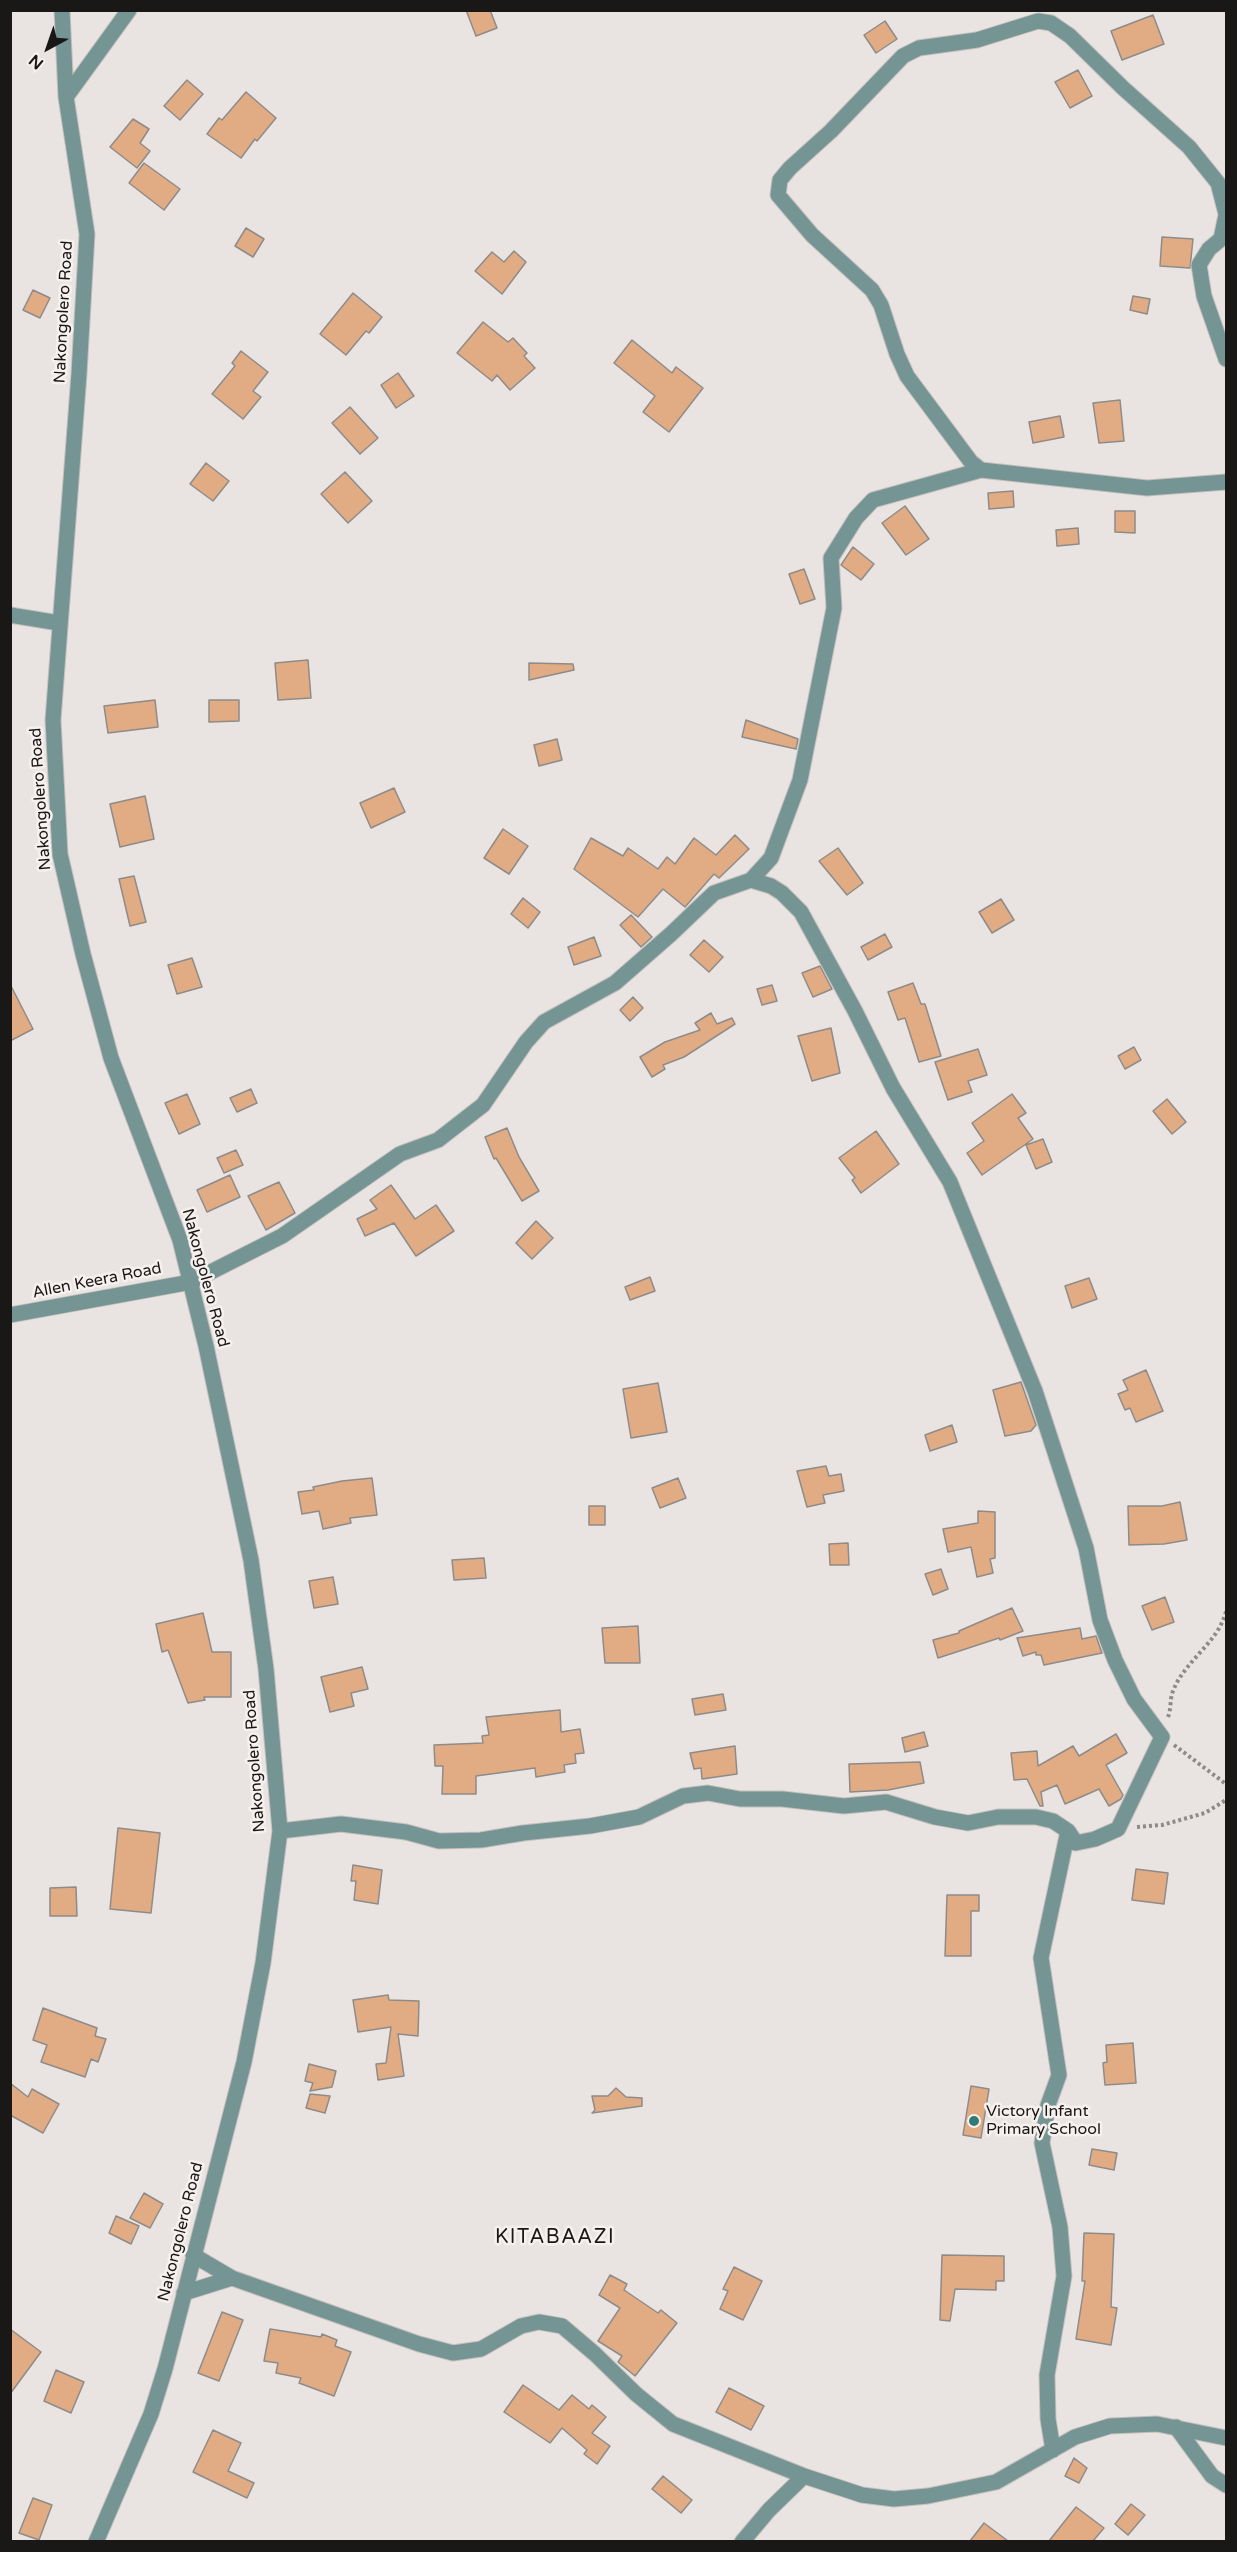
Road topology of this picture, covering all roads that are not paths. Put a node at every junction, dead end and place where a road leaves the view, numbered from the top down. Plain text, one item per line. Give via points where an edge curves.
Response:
1 (62, 10) edge
2 (129, 10) edge
3 (66, 97) junction
4 (1227, 215) edge
5 (1227, 359) edge
6 (981, 470) junction
7 (1227, 482) edge
8 (10, 615) edge
9 (58, 623) junction
10 (751, 880) junction
11 (191, 1282) junction
12 (10, 1315) edge
13 (280, 1831) junction
14 (1068, 1831) junction
15 (193, 2255) junction
16 (232, 2278) junction
17 (184, 2293) junction
18 (1176, 2427) junction
19 (1227, 2438) edge
20 (1053, 2450) junction
21 (804, 2476) junction
22 (1227, 2485) edge
23 (96, 2541) edge
24 (742, 2541) edge

1 - 3 street, Nakongolero Road
2 - 3 street
3 - 9 street, Nakongolero Road via 87,234
4 - 5 street via 1221,238 1199,266 1204,296
4 - 6 street via 1218,183 1189,147 1051,22 1038,21 977,40 919,48 903,56 790,168 780,180 778,195 812,235 872,290 907,376
6 - 7 street via 1147,488
6 - 10 street via 873,500 856,518 831,558 834,608 800,780 771,858
8 - 9 street
9 - 11 street, Nakongolero Road via 53,720 60,854 111,1058 180,1240
10 - 11 street, Allen Keera Road via 714,893 615,982 544,1022 483,1105 438,1140 400,1154 282,1236
10 - 14 street via 782,893 801,912 893,1088 950,1182 1035,1390 1086,1548 1100,1620 1115,1660 1134,1699 1162,1737 1118,1829 1076,1844
11 - 12 street, Allen Keera Road
11 - 13 street, Nakongolero Road via 251,1560 266,1669
13 - 14 street via 341,1824 439,1840 481,1840 639,1817 683,1796 708,1793 844,1806 886,1802 968,1823 998,1816 1036,1817 1053,1821
13 - 15 street, Nakongolero Road via 263,1963 244,2062
14 - 20 street via 1041,1958 1059,2075 1047,2105 1042,2143 1060,2227 1064,2276 1047,2375
15 - 16 street
15 - 17 street, Nakongolero Road
16 - 17 street
16 - 21 street via 453,2353 481,2349 520,2326 539,2322 562,2326 673,2424
17 - 23 street, Nakongolero Road via 151,2414
18 - 19 street
18 - 20 street via 1138,2423 1110,2426 1075,2437
18 - 22 street via 1212,2476
20 - 21 street via 996,2482 928,2496 894,2499 862,2495
21 - 24 street

